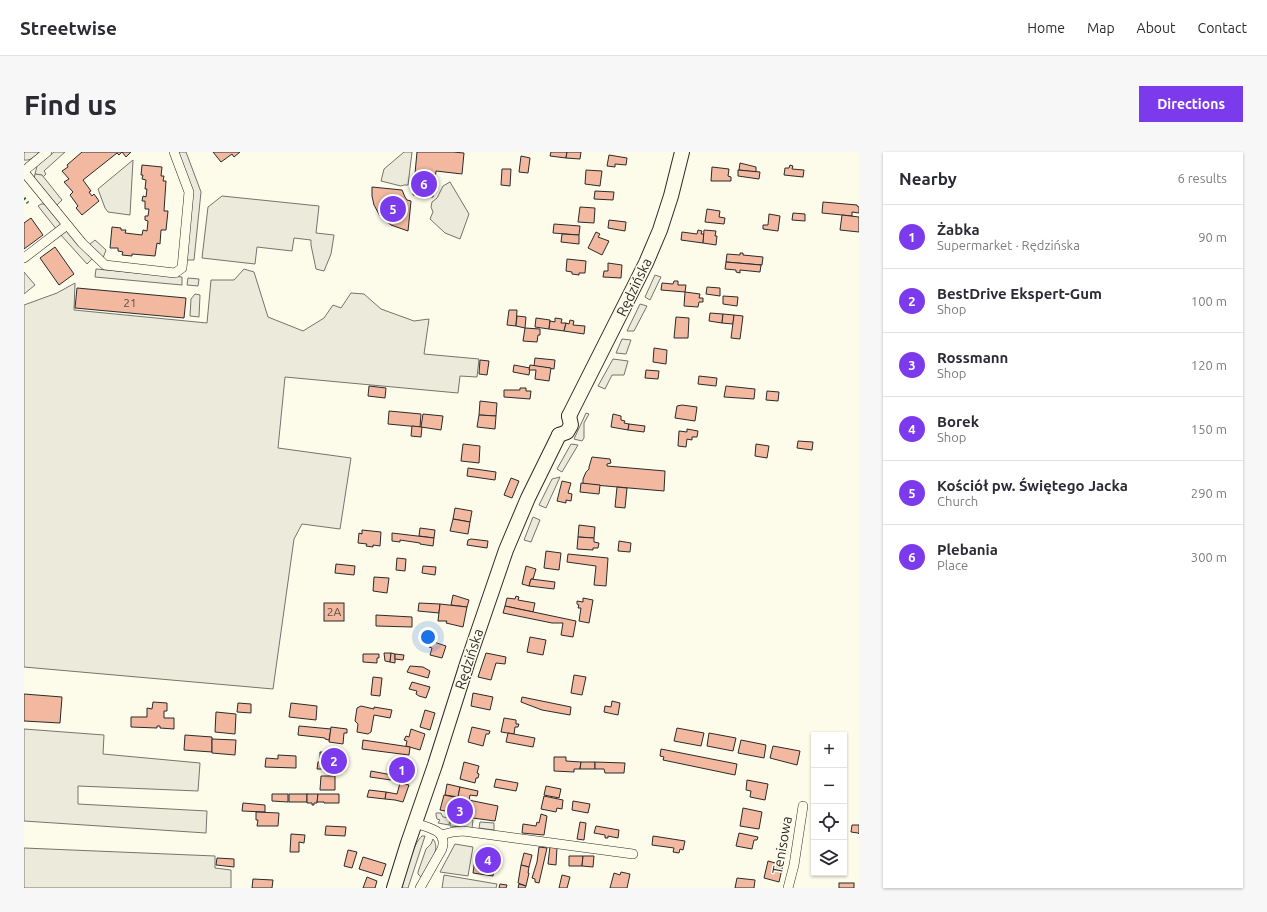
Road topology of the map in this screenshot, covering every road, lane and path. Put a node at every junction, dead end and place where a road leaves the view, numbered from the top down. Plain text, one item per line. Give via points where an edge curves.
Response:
1 (47, 152) edge
2 (174, 152) edge
3 (682, 152) edge
4 (24, 172) edge
5 (67, 225) junction
6 (24, 258) edge
7 (803, 806) dead end
8 (415, 823) junction
9 (441, 835) junction
10 (633, 854) dead end
11 (394, 888) edge
12 (420, 888) edge
13 (788, 888) edge

1 - 4 street
2 - 5 street via 189,192 182,268 174,273 106,265
3 - 8 main road, Rędzińska via 671,196 649,256 569,416 572,425 568,432 559,435 506,550
4 - 5 street
5 - 6 street
7 - 13 street, Tenisowa
8 - 9 street
8 - 11 main road, Rędzińska
9 - 10 street via 464,831
9 - 12 street via 444,844

